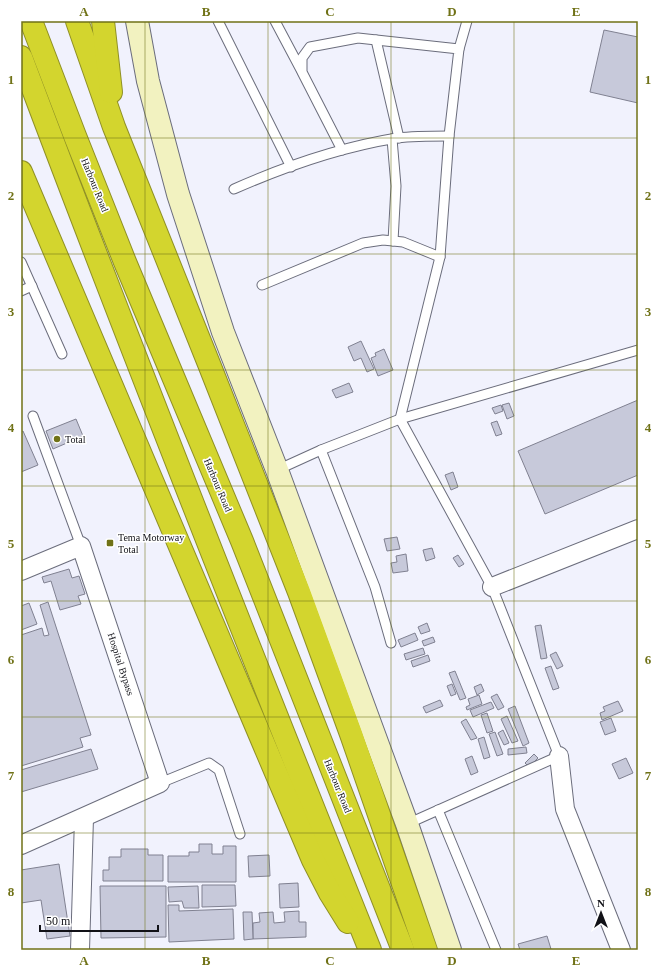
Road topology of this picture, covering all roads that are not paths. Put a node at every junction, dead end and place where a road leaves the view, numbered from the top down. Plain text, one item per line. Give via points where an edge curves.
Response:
1 (31, 21) edge
2 (76, 21) edge
3 (103, 21) edge
4 (137, 21) edge
5 (218, 21) edge
6 (274, 21) edge
7 (467, 21) edge
8 (376, 40) junction
9 (459, 49) junction
10 (21, 57) edge
11 (302, 72) junction
12 (114, 127) junction
13 (449, 136) junction
14 (395, 139) junction
15 (342, 150) junction
16 (292, 167) junction
17 (21, 172) edge
18 (234, 189) dead end
19 (393, 241) junction
20 (440, 257) junction
21 (21, 262) edge
22 (262, 285) dead end
23 (32, 286) junction
24 (21, 291) edge
25 (638, 350) edge
26 (62, 354) dead end
27 (33, 416) dead end
28 (400, 419) junction
29 (321, 450) junction
30 (277, 470) junction
31 (638, 529) edge
32 (82, 546) junction
33 (21, 571) edge
34 (492, 587) junction
35 (391, 644) dead end
36 (559, 756) junction
37 (160, 783) junction
38 (438, 810) junction
39 (84, 818) junction
40 (407, 824) junction
41 (240, 834) dead end
42 (21, 845) edge
43 (80, 950) edge
44 (369, 950) edge
45 (403, 950) edge
46 (426, 950) edge
47 (450, 950) edge
48 (496, 950) edge
49 (621, 950) edge

1 - 45 highway, Harbour Road via 125,262 242,541
2 - 12 highway
3 - 12 highway
4 - 30 street via 148,81 178,194 223,332
5 - 16 lane
6 - 11 lane
7 - 9 lane
8 - 9 lane
8 - 11 lane via 358,38 310,47 302,58
8 - 14 lane
9 - 13 lane
10 - 44 highway via 87,233
11 - 15 lane
12 - 46 highway via 298,592 351,734
13 - 14 lane
13 - 20 lane
14 - 15 lane
14 - 19 lane
15 - 16 lane
16 - 18 lane
17 - 44 highway via 313,860 353,930
19 - 20 lane via 403,242
19 - 22 lane via 363,244
20 - 28 lane
21 - 23 lane
23 - 24 lane
23 - 26 lane
25 - 28 lane
27 - 32 lane, Hospital Bypass
28 - 29 lane
28 - 34 lane
29 - 30 lane
29 - 35 lane via 375,587
30 - 40 street
31 - 34 street
32 - 33 street
32 - 37 street, Hospital Bypass
34 - 36 lane
36 - 38 lane
36 - 49 street via 565,809
37 - 39 street
37 - 41 lane via 209,763 219,770
38 - 40 lane
38 - 48 lane
39 - 42 street
39 - 43 street
40 - 47 street

